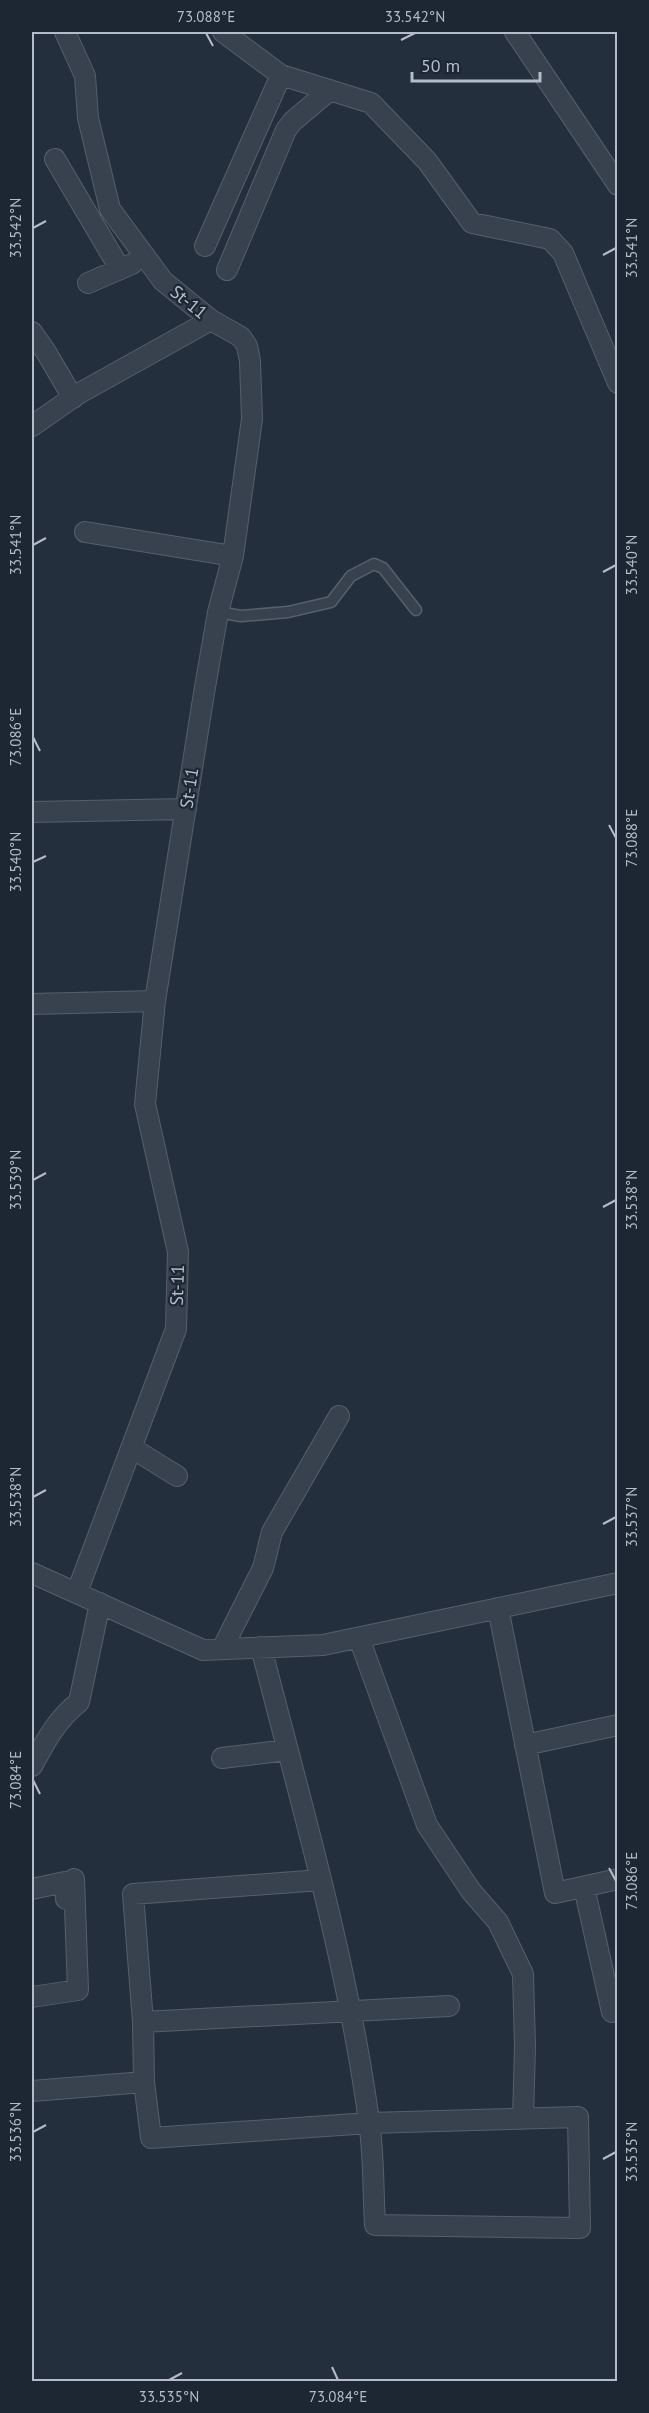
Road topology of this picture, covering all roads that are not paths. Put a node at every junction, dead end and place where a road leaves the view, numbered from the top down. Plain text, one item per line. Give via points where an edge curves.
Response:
1 (65, 32) edge
2 (223, 32) edge
3 (515, 32) edge
4 (281, 75) junction
5 (330, 90) junction
6 (55, 159) dead end
7 (618, 185) edge
8 (205, 246) dead end
9 (147, 258) junction
10 (120, 269) junction
11 (227, 270) dead end
12 (88, 283) dead end
13 (211, 320) junction
14 (32, 332) edge
15 (618, 382) edge
16 (73, 398) junction
17 (32, 426) edge
18 (85, 532) dead end
19 (233, 556) junction
20 (416, 610) dead end
21 (218, 612) junction
22 (186, 809) junction
23 (32, 812) edge
24 (155, 1001) junction
25 (32, 1004) edge
26 (339, 1416) dead end
27 (132, 1448) junction
28 (177, 1476) dead end
29 (32, 1573) edge
30 (618, 1583) edge
31 (77, 1592) junction
32 (100, 1603) junction
33 (498, 1608) junction
34 (359, 1638) junction
35 (261, 1647) junction
36 (222, 1649) junction
37 (618, 1725) edge
38 (525, 1745) junction
39 (287, 1750) junction
40 (222, 1758) dead end
41 (32, 1766) edge
42 (74, 1879) dead end
43 (618, 1879) edge
44 (321, 1880) junction
45 (584, 1887) junction
46 (32, 1889) edge
47 (66, 1899) dead end
48 (32, 1997) edge
49 (449, 2006) dead end
50 (350, 2011) junction
51 (618, 2011) edge
52 (143, 2022) junction
53 (144, 2082) junction
54 (32, 2091) edge
55 (523, 2119) junction
56 (369, 2123) junction

1 - 9 street, St-11 via 85,76 88,118 110,209
2 - 4 street
3 - 7 street
4 - 5 street
4 - 8 street
5 - 11 street via 286,130
5 - 15 street via 371,103 427,161 472,223 550,240 557,246
6 - 10 street
9 - 10 street
9 - 13 street, St-11 via 163,280
10 - 12 street
13 - 16 street
13 - 19 street, St-11 via 241,338 250,360 252,418
14 - 16 street
16 - 17 street
18 - 19 street
19 - 21 street, St-11
20 - 21 lane via 383,568 374,564 351,576 331,602 276,613 241,616
21 - 22 street, St-11
22 - 23 street
22 - 24 street, St-11
24 - 25 street
24 - 27 street, St-11 via 145,1104 178,1252 176,1329
26 - 36 street via 272,1532 264,1568
27 - 28 street
27 - 31 street, St-11
29 - 31 street
30 - 33 street
31 - 32 street
32 - 36 street via 203,1650
32 - 41 street via 79,1702 50,1733
33 - 34 street
33 - 38 street
34 - 35 street via 323,1645
34 - 55 street via 427,1825 498,1922 523,1974
35 - 36 street
35 - 39 street
37 - 38 street
38 - 45 street via 555,1893
39 - 40 street
39 - 44 street
42 - 48 street via 78,1990
43 - 45 street
44 - 50 street
44 - 52 street via 133,1894
45 - 51 street via 612,2012
46 - 47 street via 65,1882
49 - 50 street
50 - 52 street
50 - 56 street
52 - 53 street
53 - 54 street
53 - 56 street via 152,2138
55 - 56 street
55 - 56 street via 578,2117 580,2228 375,2225

